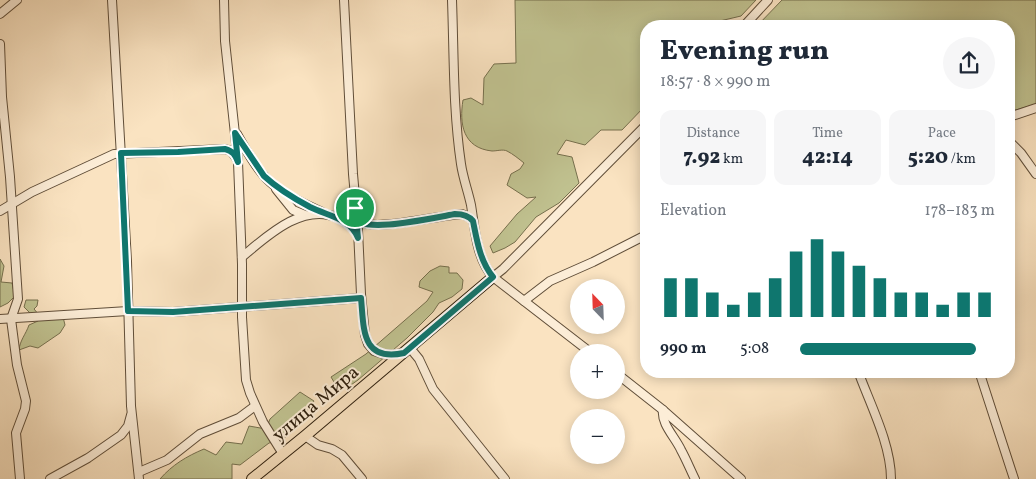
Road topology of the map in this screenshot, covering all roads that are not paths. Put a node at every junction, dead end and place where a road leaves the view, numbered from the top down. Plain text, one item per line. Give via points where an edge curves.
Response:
1 (17, 0) edge
2 (112, 0) edge
3 (224, 0) edge
4 (344, 0) edge
5 (452, 0) edge
6 (768, 0) edge
7 (0, 14) edge
8 (750, 20) edge
9 (0, 44) edge
10 (1036, 108) edge
11 (1015, 116) edge
12 (640, 131) edge
13 (235, 133) junction
14 (1015, 147) edge
15 (121, 153) junction
16 (238, 162) junction
17 (1036, 174) edge
18 (270, 181) junction
19 (11, 204) junction
20 (355, 208) junction
21 (0, 211) edge
22 (327, 214) junction
23 (305, 215) junction
24 (473, 221) junction
25 (358, 238) junction
26 (640, 238) edge
27 (242, 257) junction
28 (493, 277) junction
29 (361, 298) junction
30 (524, 300) junction
31 (242, 307) junction
32 (128, 311) junction
33 (0, 319) edge
34 (11, 319) junction
35 (580, 344) edge
36 (407, 350) junction
37 (861, 378) edge
38 (981, 378) edge
39 (625, 380) edge
40 (131, 406) junction
41 (255, 406) junction
42 (663, 410) junction
43 (305, 436) junction
44 (282, 454) junction
45 (139, 476) edge
46 (20, 479) edge
47 (50, 479) edge
48 (252, 479) edge
49 (362, 479) edge
50 (505, 479) edge
51 (695, 479) edge
52 (741, 479) edge
53 (891, 479) edge
54 (1014, 479) edge

1 - 7 street
2 - 15 street
3 - 13 street
4 - 20 street
5 - 24 street via 460,150
6 - 8 street
9 - 19 street
10 - 11 street
12 - 28 street
13 - 16 street
13 - 18 street
14 - 17 street
15 - 16 street via 225,149 231,150
15 - 19 street via 101,159
15 - 32 street
16 - 27 street
18 - 22 street via 294,198
18 - 23 street via 293,210
19 - 21 street
19 - 34 street via 18,299
20 - 24 street via 363,223 369,224 462,214
20 - 25 street
22 - 23 street
22 - 25 street via 349,223
23 - 27 street via 270,235
24 - 28 street via 480,253
25 - 29 street
26 - 30 street via 550,281
27 - 31 street
28 - 30 street
28 - 36 main road, улица Мира
29 - 31 street
29 - 36 street via 364,329 368,344 374,351 393,355
30 - 35 street
31 - 32 street via 173,312
31 - 41 street via 246,380
32 - 34 street
32 - 40 street
33 - 34 street
34 - 46 street via 26,401 16,433
36 - 43 main road, улица Мира
36 - 50 street via 419,359 433,389
37 - 53 street via 881,432
38 - 54 street
39 - 42 street
40 - 45 street
40 - 47 street via 131,419 121,435
41 - 44 street
41 - 45 street via 239,418 200,434 167,460
42 - 51 street via 667,427
42 - 52 street
43 - 44 main road, улица Мира
43 - 49 street via 342,454
44 - 48 main road, улица Мира

